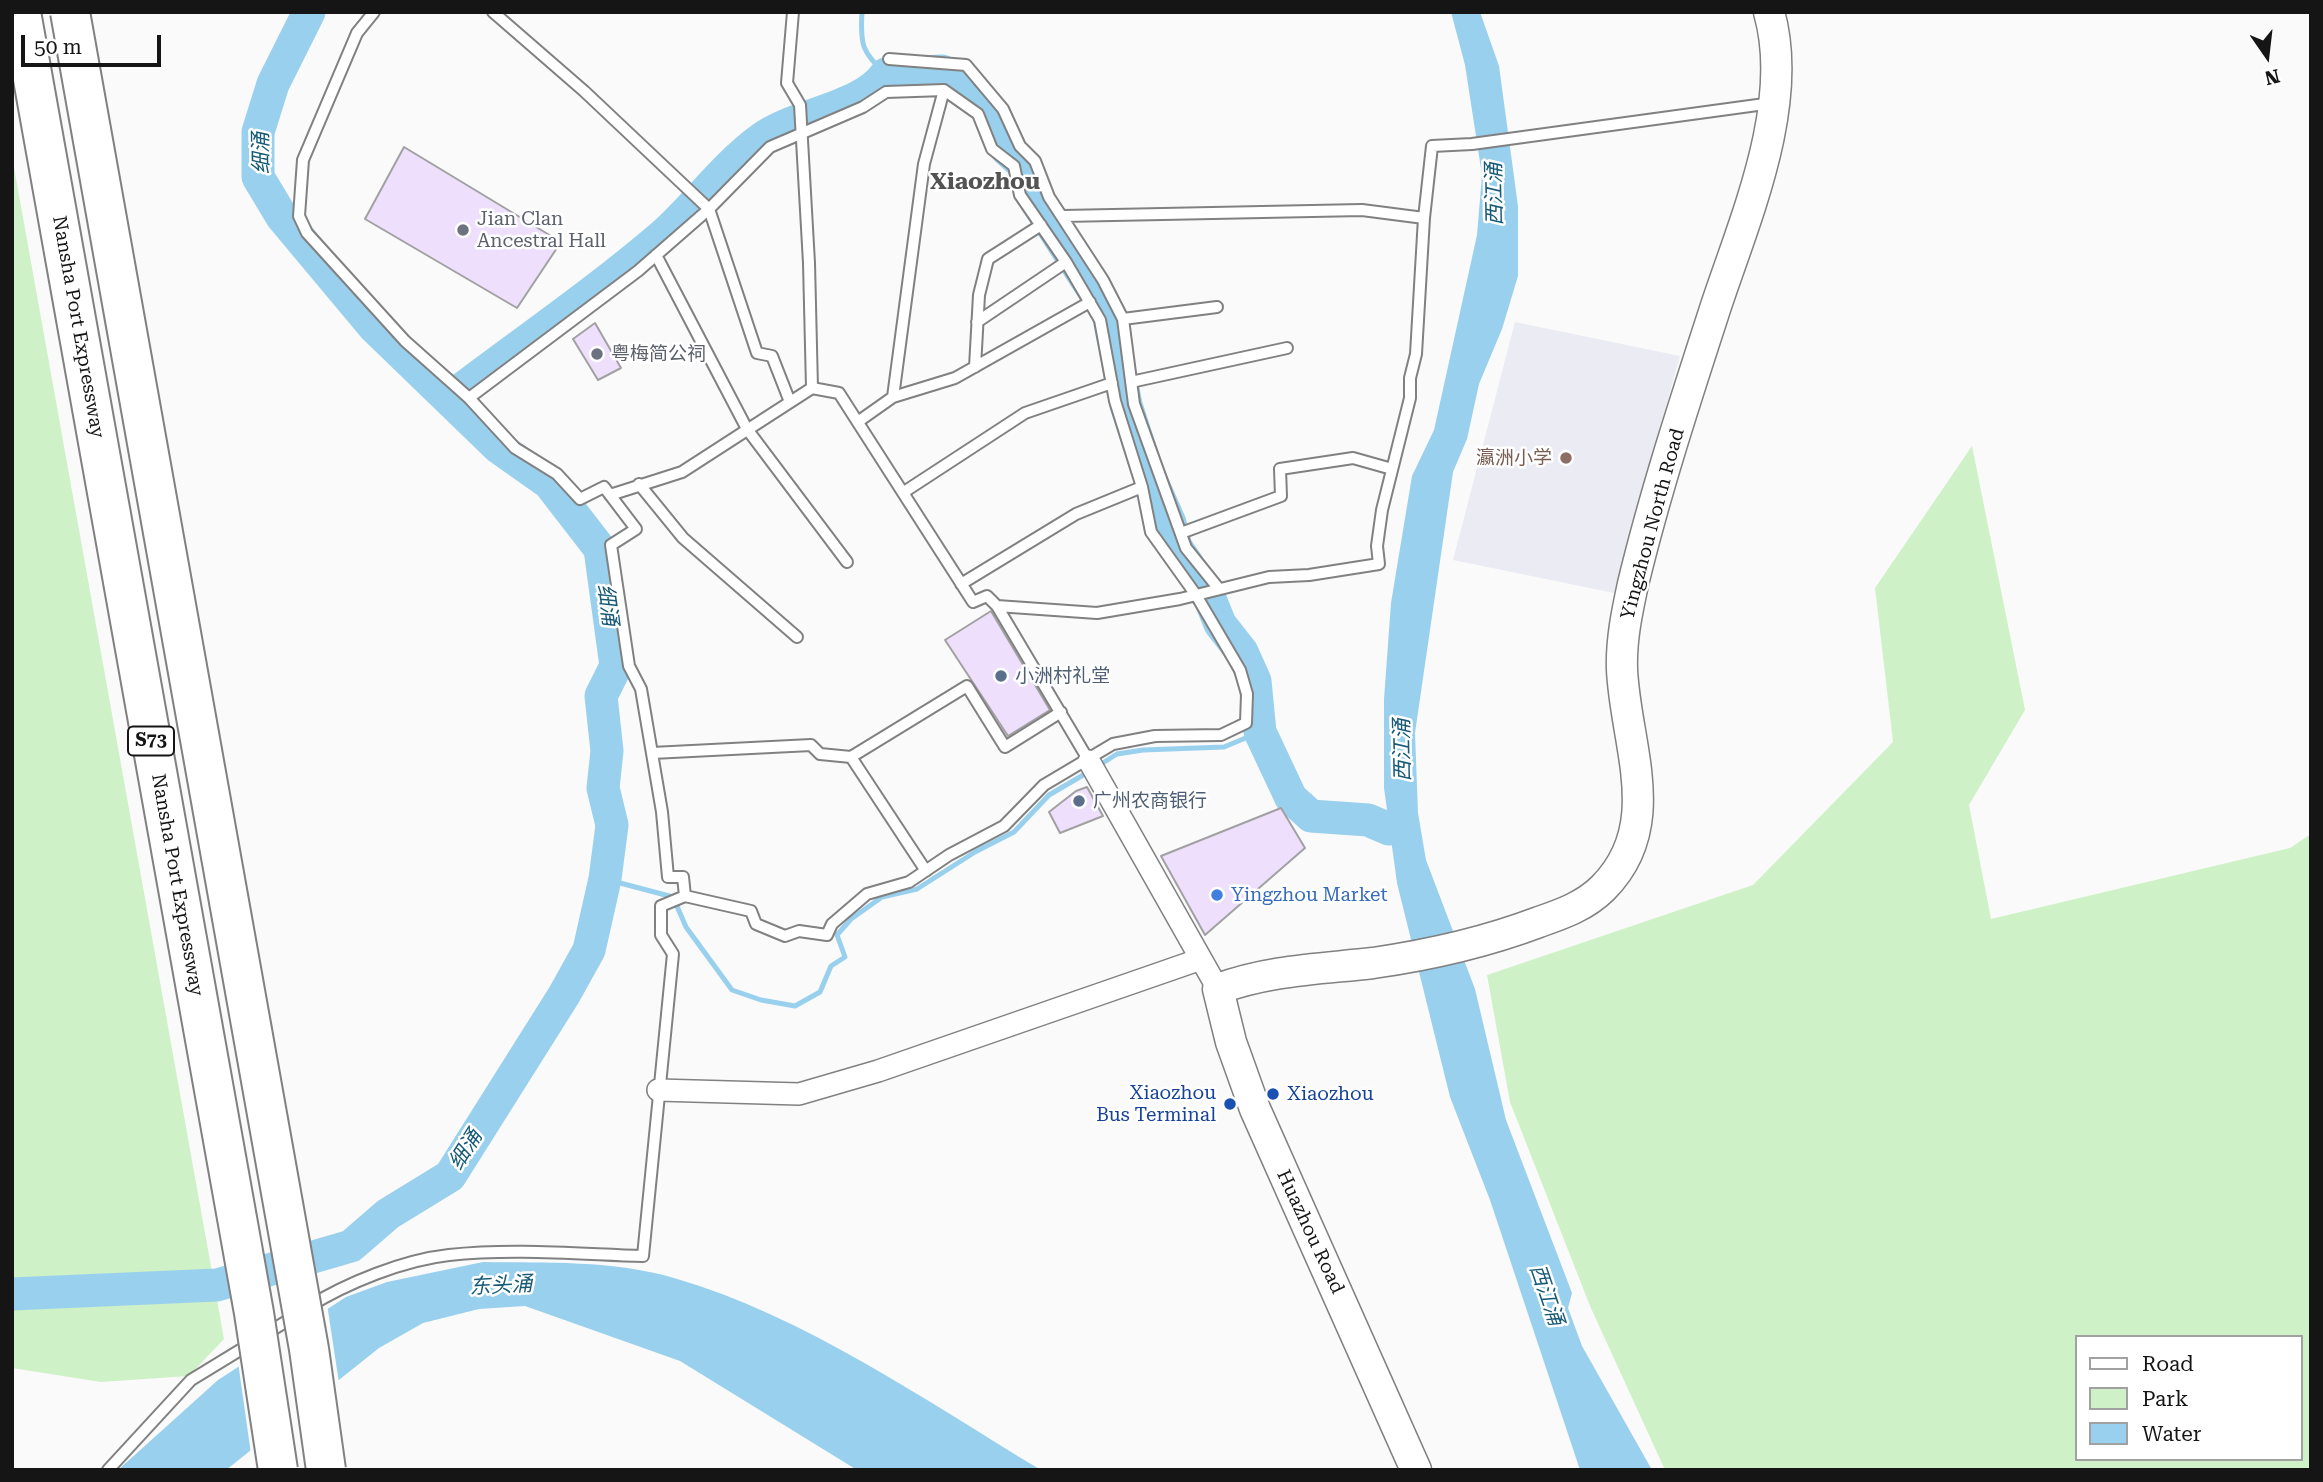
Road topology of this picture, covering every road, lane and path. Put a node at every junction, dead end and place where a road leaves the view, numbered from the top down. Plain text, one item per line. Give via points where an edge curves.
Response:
1 (21, 12) edge
2 (71, 12) edge
3 (374, 12) edge
4 (493, 12) edge
5 (793, 12) edge
6 (1769, 12) edge
7 (889, 59) dead end
8 (944, 90) junction
9 (1775, 103) junction
10 (802, 135) junction
11 (709, 209) junction
12 (1063, 216) junction
13 (1424, 218) junction
14 (1041, 225) junction
15 (656, 255) junction
16 (1066, 262) junction
17 (1090, 302) junction
18 (1217, 307) dead end
19 (1123, 319) junction
20 (977, 321) junction
21 (1287, 348) dead end
22 (975, 367) junction
23 (1131, 382) junction
24 (1112, 383) junction
25 (811, 387) junction
26 (893, 397) junction
27 (469, 398) junction
28 (790, 402) junction
29 (859, 421) junction
30 (747, 429) junction
31 (1392, 469) junction
32 (639, 484) junction
33 (1142, 487) junction
34 (904, 492) junction
35 (610, 495) junction
36 (1181, 533) junction
37 (847, 562) dead end
38 (961, 584) junction
39 (1219, 589) junction
40 (1196, 595) junction
41 (998, 606) junction
42 (797, 636) dead end
43 (1061, 712) junction
44 (652, 753) junction
45 (851, 757) junction
46 (1089, 761) junction
47 (926, 871) junction
48 (685, 896) junction
49 (1201, 959) junction
50 (1218, 989) junction
51 (658, 1090) junction
52 (108, 1470) edge
53 (278, 1470) edge
54 (326, 1470) edge
55 (1416, 1470) edge

1 - 53 highway, Nansha Port Expressway / S73, bridge
2 - 54 highway, S73, bridge via 307,1338
3 - 27 lane via 357,33 303,160 299,216 307,233 358,292
4 - 11 lane
5 - 10 lane via 787,83 800,105
6 - 9 main road, Yingzhou North Road via 1777,60
7 - 12 lane via 966,65 1003,109
8 - 10 lane via 886,92
8 - 14 lane via 978,114 992,149 1014,166 1020,195
8 - 26 lane via 923,164
9 - 13 lane via 1432,146
9 - 50 main road, Yingzhou North Road via 1625,623 1624,696 1640,794 1629,848 1619,869 1583,904 1507,935 1402,959 1270,973
10 - 11 lane via 770,147
10 - 25 lane
11 - 15 lane
11 - 28 lane via 757,353 772,356
12 - 13 lane via 1362,210
12 - 19 lane
13 - 31 lane via 1416,354
14 - 16 lane
14 - 20 lane via 988,260 978,295
15 - 27 lane
15 - 30 lane
16 - 17 lane
16 - 20 lane
17 - 22 lane
17 - 24 lane via 1100,320
18 - 19 lane
19 - 23 lane
20 - 22 lane
21 - 23 lane
22 - 26 lane via 927,389
23 - 36 lane
24 - 33 lane
24 - 34 lane via 1025,413
25 - 28 lane
25 - 29 lane via 839,393
26 - 29 lane
27 - 35 lane via 515,448 557,474 580,499 604,488
28 - 30 lane
29 - 34 lane
30 - 32 lane via 681,472
30 - 37 lane
31 - 36 lane via 1353,458 1280,469 1281,496
31 - 39 lane via 1377,546 1379,565 1269,577
32 - 35 lane
32 - 42 lane via 683,538
33 - 38 lane via 1076,514
33 - 40 lane via 1151,532
34 - 38 lane
35 - 44 lane via 636,529 611,545 629,666 642,689
36 - 39 lane via 1186,548
38 - 41 lane via 974,602 987,596
39 - 40 lane
40 - 41 lane via 1097,613
40 - 46 lane via 1240,670 1247,694 1246,723 1221,735 1155,736 1113,744
41 - 43 lane
43 - 45 lane via 1005,747 967,686
43 - 46 lane
44 - 45 lane via 811,745 820,754
44 - 48 lane via 667,877 683,877
45 - 47 lane
46 - 47 lane via 1044,785 1004,826
46 - 49 street
47 - 48 lane via 909,882 867,894 832,924 827,935 799,931 785,936 755,924 751,911
48 - 51 lane via 661,906 661,935 673,954
49 - 50 street
49 - 51 street via 799,1094
50 - 55 main road, Huazhou Road via 1255,1109
51 - 52 lane via 643,1256 447,1255 378,1273 330,1294 191,1380

